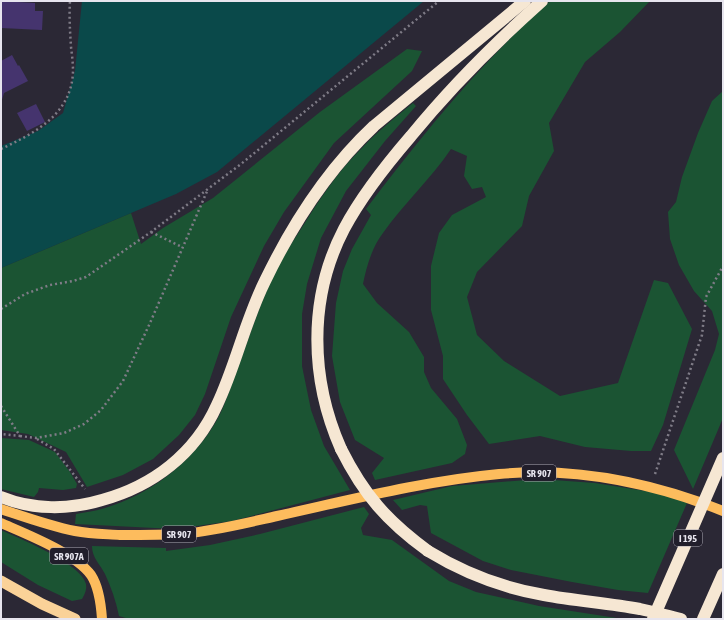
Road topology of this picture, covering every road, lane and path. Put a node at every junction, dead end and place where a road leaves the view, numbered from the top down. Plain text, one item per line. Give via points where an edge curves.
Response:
1 (70, 1) edge
2 (439, 1) edge
3 (525, 1) edge
4 (542, 1) edge
5 (1, 149) edge
6 (208, 189) junction
7 (151, 232) junction
8 (182, 247) junction
9 (723, 266) edge
10 (1, 309) edge
11 (1, 406) edge
12 (1, 434) edge
13 (20, 436) junction
14 (36, 438) junction
15 (723, 458) edge
16 (651, 486) junction
17 (1, 497) edge
18 (96, 502) junction
19 (1, 509) edge
20 (723, 511) edge
21 (1, 523) edge
22 (723, 574) edge
23 (1, 580) edge
24 (75, 619) edge
25 (102, 619) edge
26 (653, 619) edge
27 (681, 619) edge
28 (703, 619) edge

1 - 5 path via 73,70 71,89 64,105 32,134
2 - 6 path
3 - 18 highway via 374,126 331,172 290,232 270,271 255,302 217,404 199,436 178,459 157,476 123,494
4 - 27 highway, bridge via 461,78 430,112 374,181 356,208 335,248 322,294 317,342 326,408 342,449 364,489 394,524 428,551 470,573 520,590
6 - 7 path
6 - 8 path
7 - 8 path
7 - 10 path via 86,277 25,294
8 - 14 path via 123,382 102,410 84,424 64,433
9 - 16 path via 706,297 702,335
11 - 13 path
12 - 13 path
13 - 14 path
14 - 18 path via 54,448
15 - 26 highway, I 195, bridge
16 - 19 main road, SR 907 via 564,473 500,474 424,485 184,534 100,534 76,531
16 - 20 main road, SR 907
17 - 18 highway via 28,505 53,507
21 - 25 main road, SR 907A via 78,562 96,585
22 - 28 highway
23 - 24 highway via 42,604

